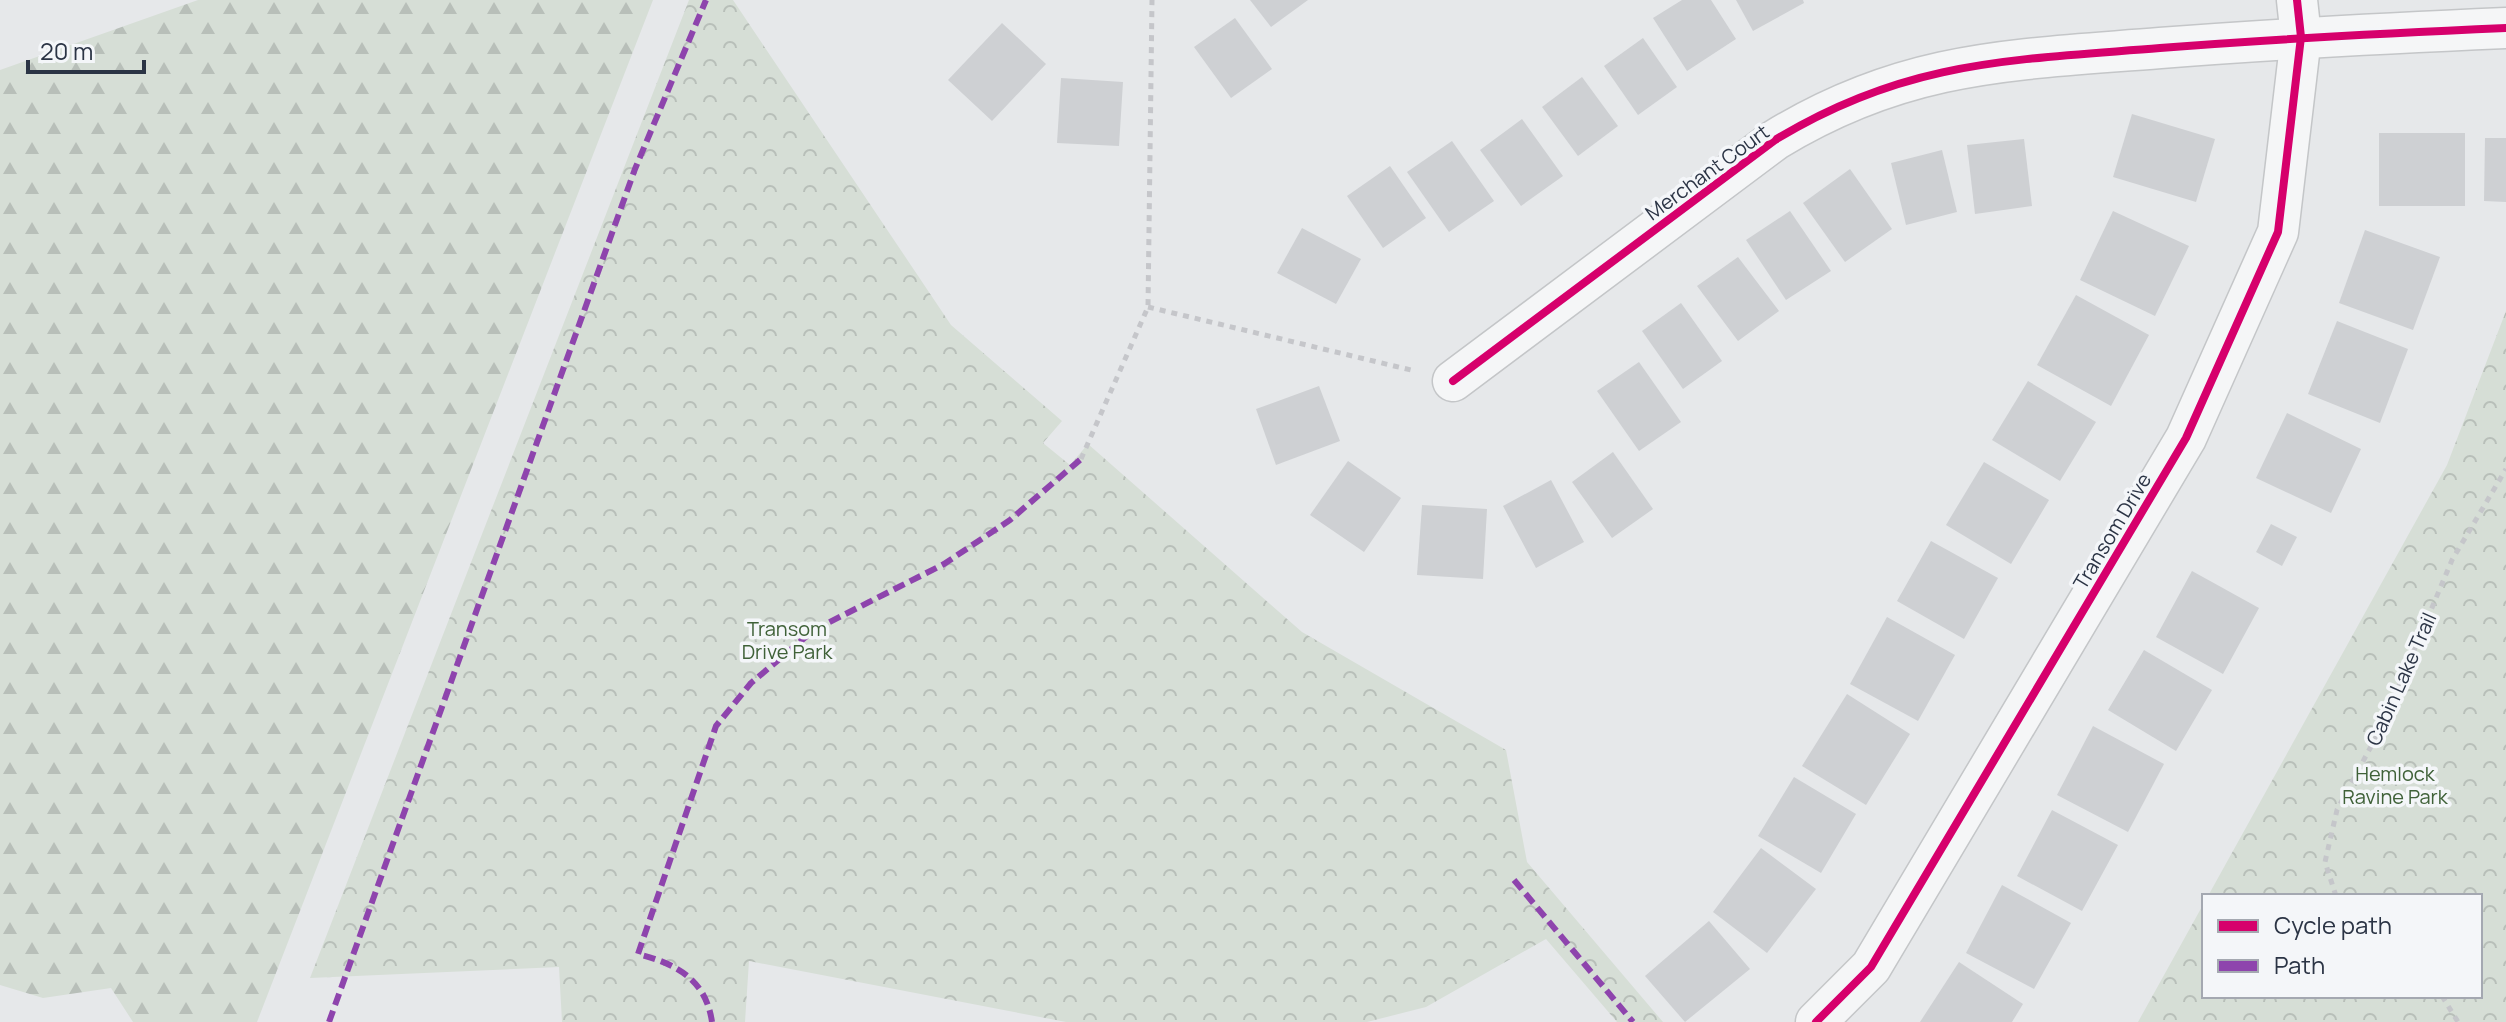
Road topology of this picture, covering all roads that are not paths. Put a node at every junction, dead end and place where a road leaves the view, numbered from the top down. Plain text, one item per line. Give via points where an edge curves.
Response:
1 (2299, 18) edge
2 (2506, 28) edge
3 (1453, 381) road end
4 (1816, 1022) edge

1 - 2 street, Merchant Court
1 - 3 street, Merchant Court via 1944,69 1836,105 1775,140
1 - 4 street, Transom Drive via 2278,232 2186,438 1871,967

